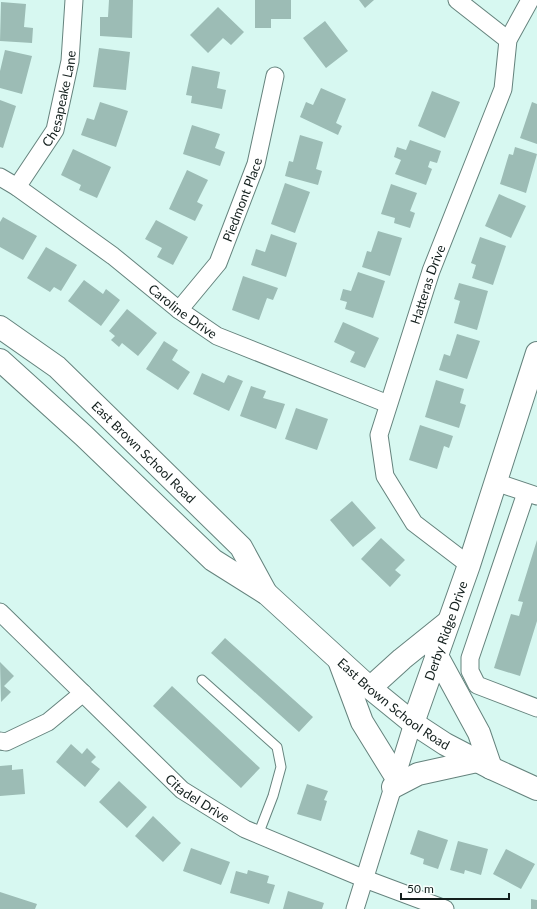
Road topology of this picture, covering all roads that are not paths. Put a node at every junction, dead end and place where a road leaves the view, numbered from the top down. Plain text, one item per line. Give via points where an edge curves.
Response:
1 (74, 0) edge
2 (457, 0) edge
3 (530, 0) edge
4 (508, 40) junction
5 (275, 76) dead end
6 (0, 177) edge
7 (17, 187) junction
8 (179, 310) junction
9 (0, 327) edge
10 (537, 354) edge
11 (0, 360) edge
12 (388, 404) junction
13 (495, 482) junction
14 (532, 494) edge
15 (469, 565) junction
16 (267, 594) junction
17 (0, 612) edge
18 (449, 622) junction
19 (436, 654) junction
20 (338, 658) junction
21 (202, 680) dead end
22 (370, 688) junction
23 (83, 693) junction
24 (537, 708) edge
25 (413, 723) junction
26 (0, 741) edge
27 (484, 765) junction
28 (395, 782) junction
29 (537, 789) edge
30 (258, 835) junction
31 (365, 879) junction
32 (355, 909) edge
33 (445, 909) edge

1 - 7 street, Chesapeake Lane via 70,61 55,130
2 - 4 street
3 - 4 street
4 - 12 street, Hatteras Drive via 503,89 431,271
5 - 8 street, Piedmont Place via 256,164 223,250 218,262
6 - 7 street, Caroline Drive
7 - 8 street, Caroline Drive via 113,256
8 - 12 street, Caroline Drive via 217,336
9 - 16 main road, East Brown School Road via 57,367 241,547
10 - 13 main road, Derby Ridge Drive
11 - 16 main road, East Brown School Road via 84,436 213,560
12 - 15 street, Hatteras Drive via 379,435 385,476 414,523
13 - 14 street
13 - 15 main road, Derby Ridge Drive
14 - 24 street via 470,658 470,671 476,684
15 - 18 main road, Derby Ridge Drive
16 - 20 main road, East Brown School Road
17 - 23 street, Citadel Drive
18 - 19 main road, Derby Ridge Drive
18 - 22 main road
19 - 25 main road, Derby Ridge Drive
19 - 27 main road via 479,733
20 - 22 main road, East Brown School Road
20 - 28 main road via 362,722
21 - 30 lane via 277,747 281,767
22 - 25 main road, East Brown School Road
23 - 26 street via 48,722 6,742
23 - 30 street, Citadel Drive via 182,790
25 - 27 main road, East Brown School Road
25 - 28 street, Derby Ridge Drive
27 - 28 main road via 418,774
27 - 29 main road, East Brown School Road
28 - 31 street, Derby Ridge Drive
30 - 31 street, Citadel Drive
31 - 32 street, Derby Ridge Drive
31 - 33 street, Citadel Drive

